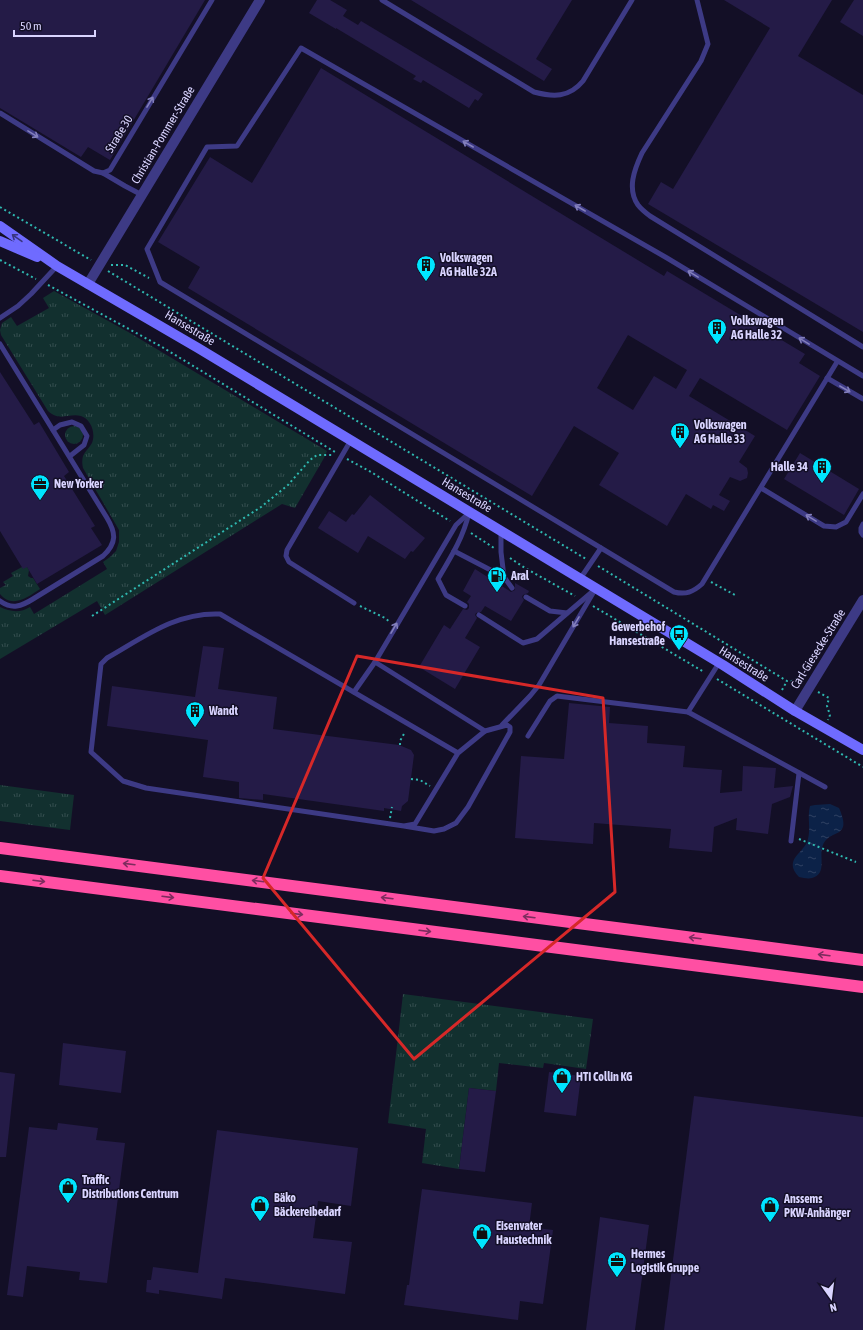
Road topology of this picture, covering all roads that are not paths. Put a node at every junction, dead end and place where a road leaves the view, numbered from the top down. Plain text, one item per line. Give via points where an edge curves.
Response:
1 (212, 0) edge
2 (260, 0) edge
3 (382, 0) edge
4 (632, 0) edge
5 (697, 0) edge
6 (0, 113) edge
7 (103, 173) junction
8 (142, 195) junction
9 (0, 226) edge
10 (0, 241) edge
11 (57, 266) junction
12 (88, 284) junction
13 (0, 318) edge
14 (0, 344) edge
15 (863, 347) edge
16 (837, 362) junction
17 (863, 376) edge
18 (827, 378) junction
19 (863, 399) edge
20 (53, 430) junction
21 (351, 440) junction
22 (70, 456) junction
23 (761, 488) junction
24 (863, 494) edge
25 (470, 512) junction
26 (863, 524) edge
27 (501, 531) junction
28 (863, 535) edge
29 (601, 548) junction
30 (454, 551) junction
31 (504, 577) junction
32 (580, 579) junction
33 (512, 588) dead end
34 (596, 588) junction
35 (526, 597) dead end
36 (863, 600) edge
37 (0, 601) edge
38 (584, 602) junction
39 (354, 603) road end
40 (465, 606) dead end
41 (568, 613) junction
42 (479, 615) dead end
43 (375, 662) junction
44 (719, 663) junction
45 (354, 692) junction
46 (795, 711) junction
47 (688, 712) junction
48 (501, 726) junction
49 (485, 731) junction
50 (528, 736) dead end
51 (863, 750) edge
52 (458, 753) junction
53 (799, 773) junction
54 (825, 787) dead end
55 (404, 826) junction
56 (791, 840) dead end
57 (0, 848) edge
58 (0, 876) edge
59 (863, 960) edge
60 (863, 987) edge

7 -> 1 lane, Straße 30 via 110,170
2 - 8 street, Christian-Pommer-Straße
3 - 4 lane via 534,92 548,96 572,91 579,86
5 - 15 lane via 708,44 701,61 635,168 631,189 638,206 650,216
6 -> 7 lane via 94,171
7 - 8 lane
8 - 12 street, Christian-Pommer-Straße
11 -> 9 main road, Hansestraße
10 - 11 main road, Hansestraße
11 - 12 main road, Hansestraße
11 - 13 lane via 18,306
12 - 21 main road, Hansestraße
14 - 20 lane
16 - 17 lane
16 - 18 lane
16 -> 29 lane via 667,258 301,48 237,146 207,147 147,249 160,282
18 -> 19 lane
18 - 23 lane
20 - 22 lane
20 - 22 lane via 72,422 81,426 87,436 84,445
21 - 25 main road, Hansestraße
21 - 39 lane via 287,550 286,556 289,562
22 - 37 lane via 112,527 114,535 110,550 23,605 10,606
24 -> 23 lane via 846,522 836,527 824,526
23 - 29 lane via 712,569 695,590 688,593 674,592
25 - 27 main road, Hansestraße
25 - 30 lane via 465,530
43 -> 25 lane via 456,525
26 - 28 lane
27 - 31 lane
27 - 32 main road, Hansestraße
29 - 32 lane
30 - 31 lane
30 - 40 lane via 438,579 446,595
31 - 33 lane
32 - 34 main road, Hansestraße
34 - 38 lane
34 - 44 main road, Hansestraße
35 - 41 lane via 550,611
36 - 46 street, Carl-Giesecke-Straße
38 - 41 lane
38 -> 48 lane via 539,685
41 - 42 lane via 537,639 523,643
43 - 45 lane
43 - 49 lane
44 - 46 main road, Hansestraße
44 - 47 lane
45 - 52 lane
45 - 55 lane via 220,614 206,613 184,618 160,627 101,664 91,752 123,781 146,788
46 - 51 main road, Hansestraße
47 - 50 lane via 557,696 550,702
47 - 53 lane
48 - 49 lane
48 - 55 lane via 510,727 510,732 468,807 456,823 434,831
49 - 52 lane
52 - 55 lane via 415,824
53 - 54 lane
53 - 56 lane
59 -> 57 highway
58 -> 60 highway

